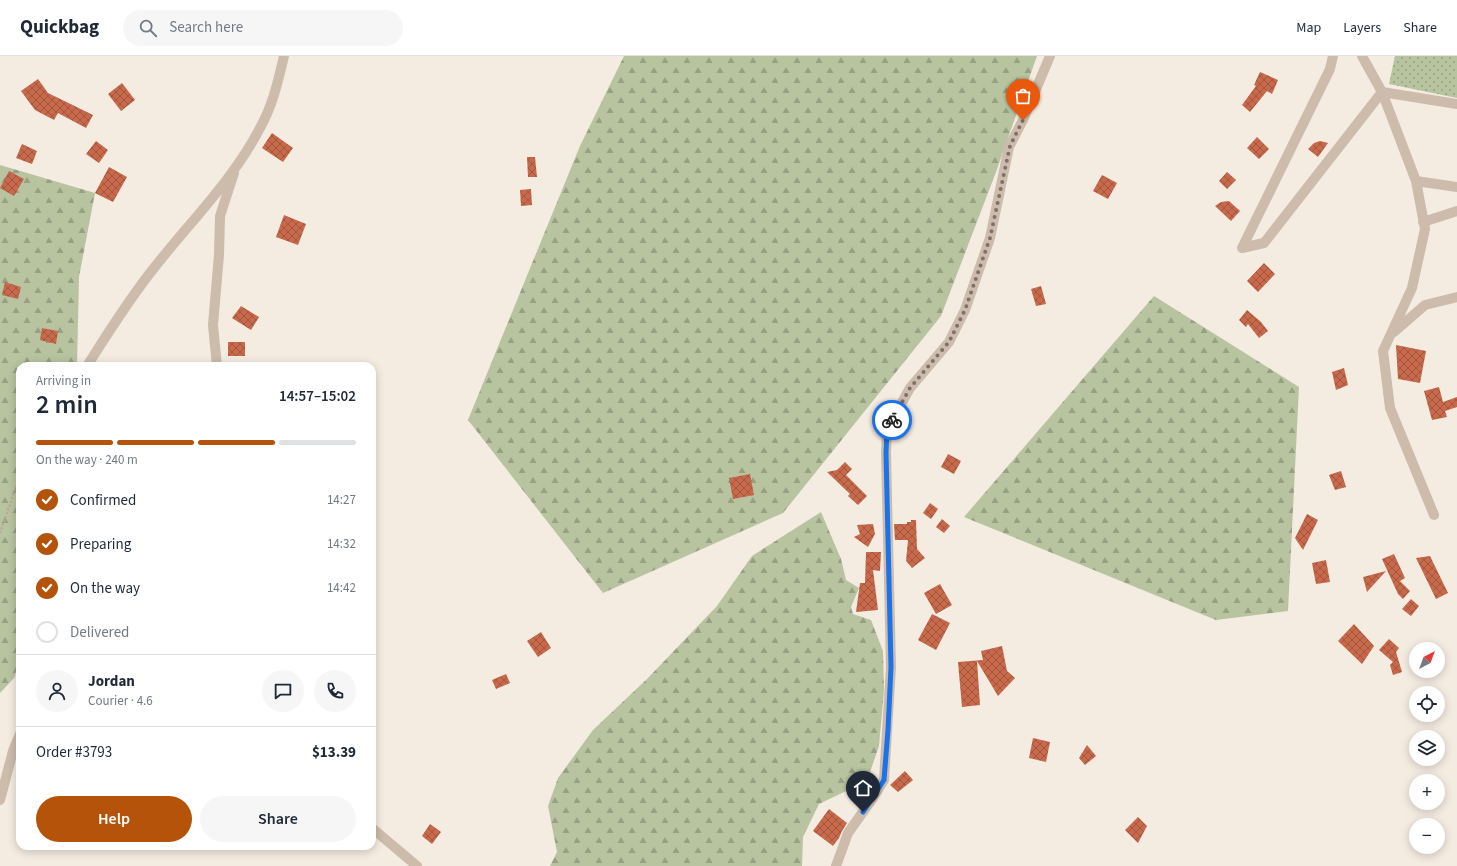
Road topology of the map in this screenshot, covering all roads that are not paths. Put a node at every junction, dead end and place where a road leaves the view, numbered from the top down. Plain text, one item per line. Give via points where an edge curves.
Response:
1 (284, 56) edge
2 (1050, 56) edge
3 (1333, 56) edge
4 (1362, 56) edge
5 (1382, 92) junction
6 (1457, 104) edge
7 (236, 167) junction
8 (1416, 181) junction
9 (1457, 188) edge
10 (1457, 212) edge
11 (1423, 222) junction
12 (1457, 297) edge
13 (1391, 334) junction
14 (89, 362) edge
15 (217, 362) edge
16 (1434, 515) dead end
17 (16, 744) edge
18 (0, 800) edge
19 (376, 831) edge
20 (417, 866) edge
21 (836, 866) edge

1 - 7 street via 276,91 261,128
2 - 21 street via 1010,146 990,238 965,310 949,342 910,388 887,429 891,667 884,780 848,833
3 - 5 street via 1330,69 1242,248 1264,244
4 - 5 street
5 - 6 street
5 - 8 street
7 - 14 street via 153,269
7 - 15 street via 220,216 213,325
8 - 9 street
8 - 11 street
10 - 11 street
11 - 13 street via 1425,229 1412,288
12 - 13 street via 1426,305
13 - 16 street via 1383,351 1390,408
17 - 18 street
19 - 20 street

